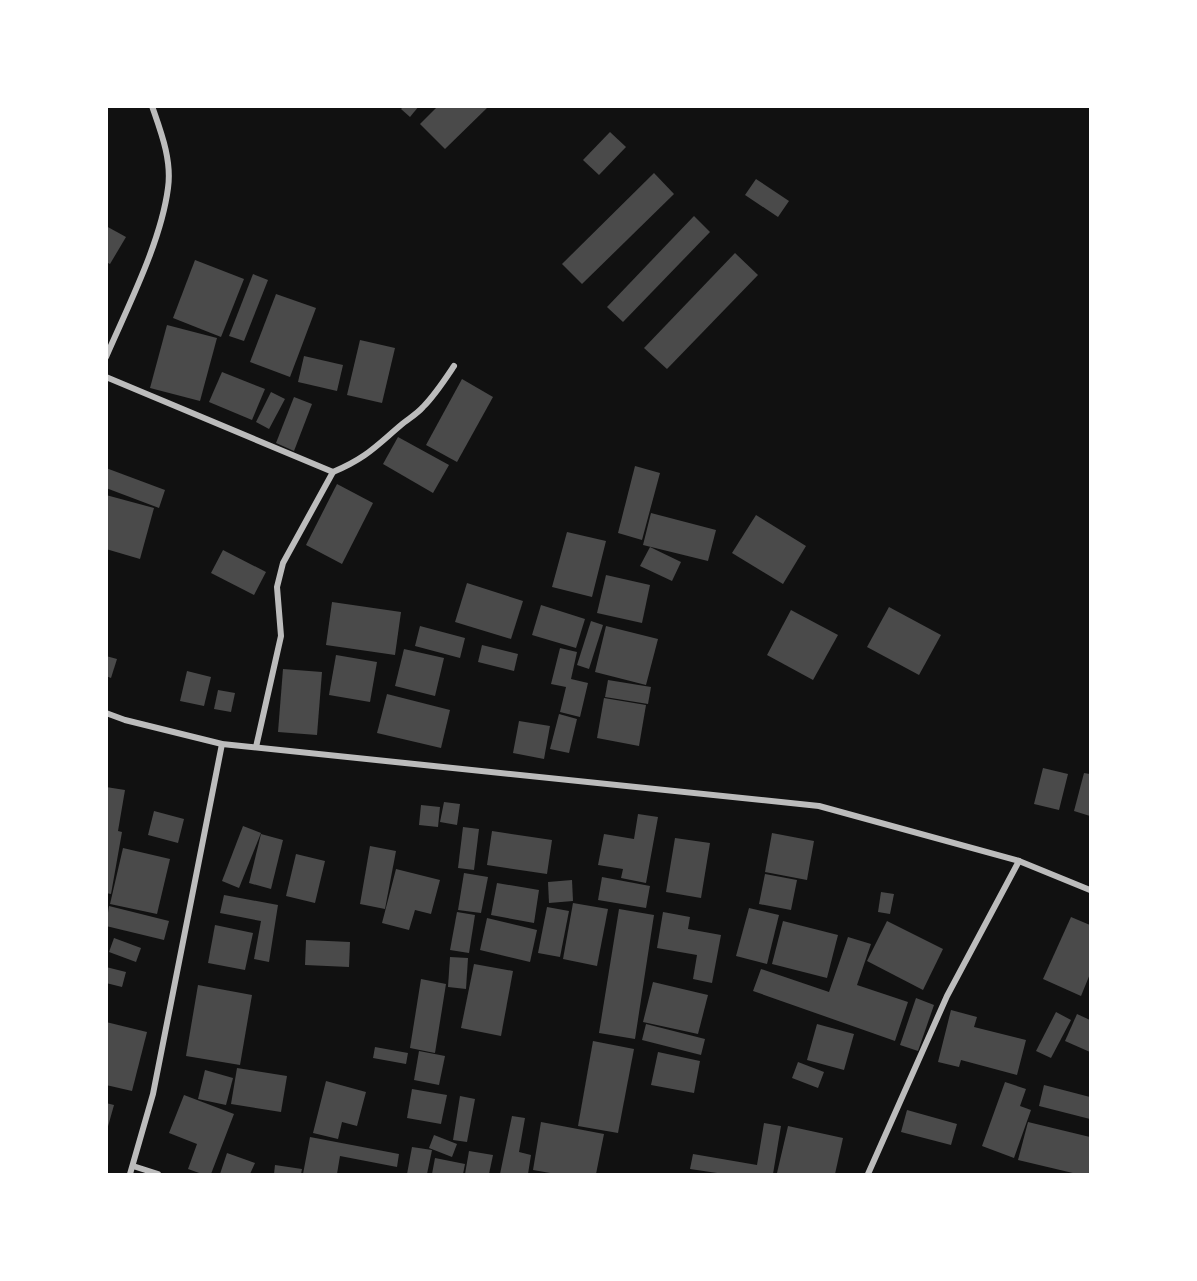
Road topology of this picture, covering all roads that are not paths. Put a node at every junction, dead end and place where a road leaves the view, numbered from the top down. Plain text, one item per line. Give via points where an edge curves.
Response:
1 (152, 106) edge
2 (106, 357) edge
3 (454, 366) dead end
4 (106, 377) edge
5 (333, 472) junction
6 (106, 713) edge
7 (222, 744) junction
8 (256, 747) junction
9 (1019, 861) junction
10 (1090, 890) edge
11 (133, 1166) junction
12 (130, 1174) edge
13 (158, 1174) edge
14 (868, 1174) edge

1 - 2 street via 165,144 168,186 157,235
3 - 5 street via 422,410 374,450
4 - 5 street
5 - 8 street via 283,562 277,587 281,636
6 - 7 street
7 - 8 street
7 - 11 street via 153,1094
8 - 9 street via 819,806
9 - 10 street
9 - 14 street via 947,996
11 - 12 street
11 - 13 street

